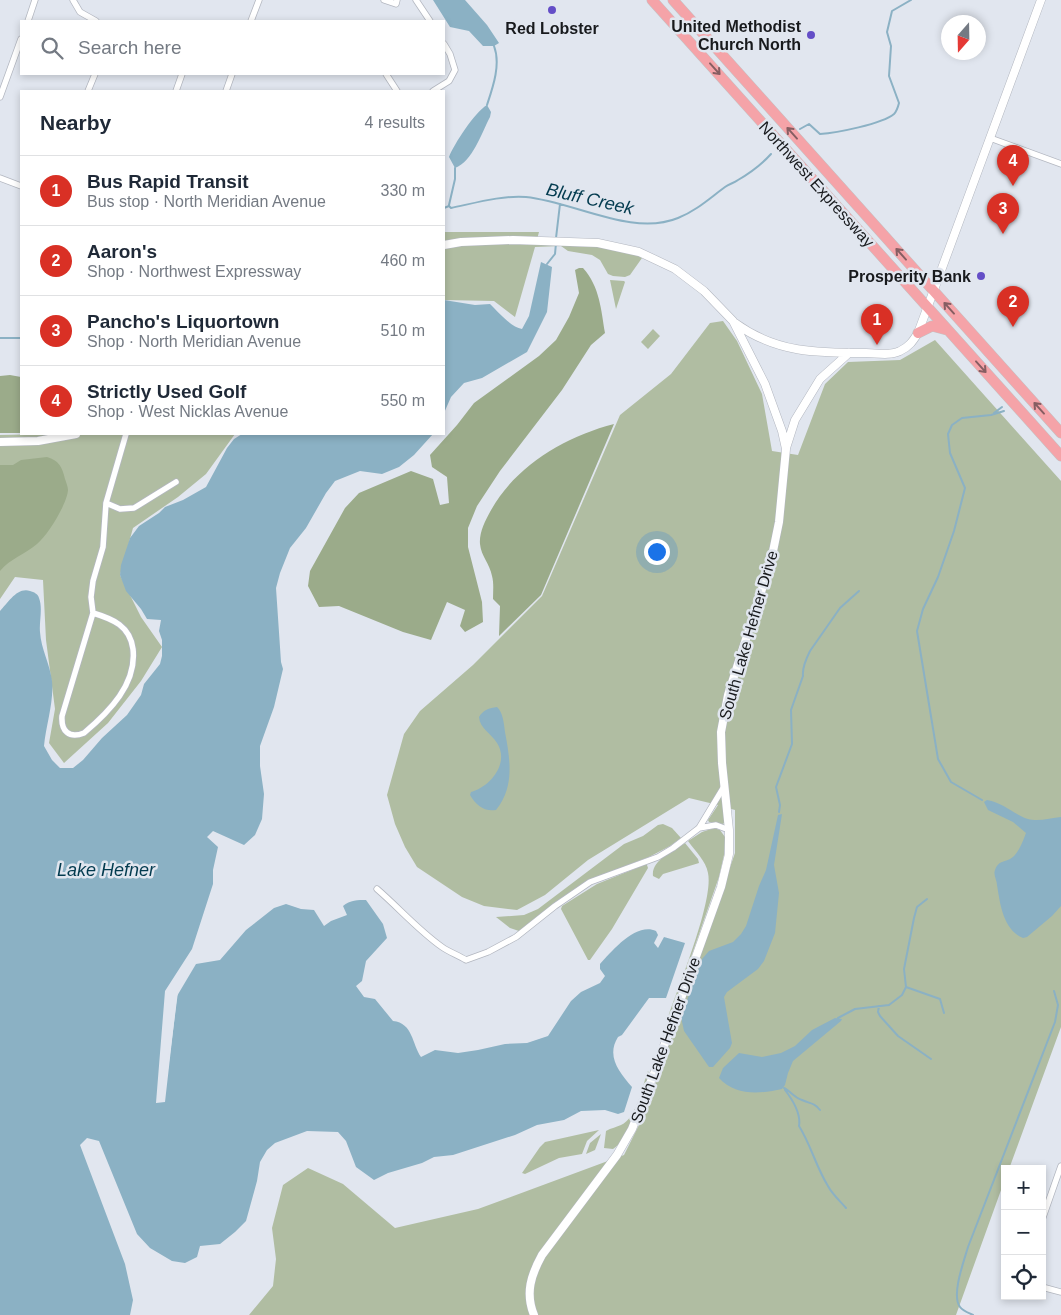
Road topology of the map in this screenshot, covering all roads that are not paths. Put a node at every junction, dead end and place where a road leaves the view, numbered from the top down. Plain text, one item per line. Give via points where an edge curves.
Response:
1 (35, 0) edge
2 (73, 0) edge
3 (259, 0) edge
4 (384, 0) edge
5 (397, 0) edge
6 (416, 0) edge
7 (652, 0) edge
8 (673, 0) edge
9 (1041, 0) edge
10 (28, 20) edge
11 (94, 20) edge
12 (251, 20) edge
13 (429, 20) edge
14 (20, 42) edge
15 (445, 46) edge
16 (94, 75) edge
17 (182, 75) edge
18 (232, 75) edge
19 (387, 75) edge
20 (88, 90) edge
21 (176, 90) edge
22 (226, 90) edge
23 (396, 90) edge
24 (435, 90) edge
25 (0, 97) edge
26 (990, 138) junction
27 (1061, 164) edge
28 (0, 178) edge
29 (20, 186) edge
30 (445, 245) edge
31 (933, 290) junction
32 (927, 307) junction
33 (733, 321) junction
34 (948, 331) junction
35 (918, 333) junction
36 (849, 353) junction
37 (1061, 433) edge
38 (71, 435) edge
39 (126, 435) edge
40 (0, 442) edge
41 (786, 449) junction
42 (1061, 456) edge
43 (176, 482) dead end
44 (106, 503) junction
45 (92, 613) junction
46 (725, 785) junction
47 (699, 828) junction
48 (729, 830) junction
49 (377, 889) dead end
50 (1061, 1166) edge
51 (1046, 1210) edge
52 (1046, 1288) edge
53 (1061, 1292) edge
54 (534, 1315) edge

1 - 10 street
2 - 11 street via 80,12
3 - 12 street
4 - 5 street via 396,4
6 - 13 street
7 -> 32 highway, Northwest Expressway
31 -> 8 highway, Northwest Expressway
9 - 26 street
14 - 25 street
15 - 24 street via 455,70 449,81
16 - 20 street
17 - 21 street
18 - 22 street
19 - 23 street
26 - 27 street
26 - 31 street
28 - 29 street
30 - 33 street, South Lake Hefner Drive via 487,240 547,240 612,245 639,252 688,277
31 - 32 street
37 -> 31 highway, Northwest Expressway
32 - 34 highway, Northwest Expressway
32 - 35 street
33 - 36 street via 758,338 784,347
33 - 41 street, South Lake Hefner Drive via 765,384
34 - 35 highway via 932,326
34 -> 42 highway, Northwest Expressway
35 - 36 street via 911,344 899,352
36 - 41 street via 820,379 795,420
38 - 40 street via 38,441
39 - 44 street
41 - 46 street, South Lake Hefner Drive via 779,522 771,561 728,695 722,732
43 - 44 street via 134,508 120,509
44 - 45 street via 103,548 93,581
45 - 45 street via 62,716 64,729 73,736 84,733 122,693 134,665 132,644 124,627
46 - 47 street
46 - 48 street, South Lake Hefner Drive
47 - 48 street via 716,825
47 - 49 street via 658,856 590,882 516,937 466,960 425,934
48 - 54 street, South Lake Hefner Drive via 721,888 637,1119 617,1155 538,1262 529,1286
50 - 51 street
52 - 53 street

